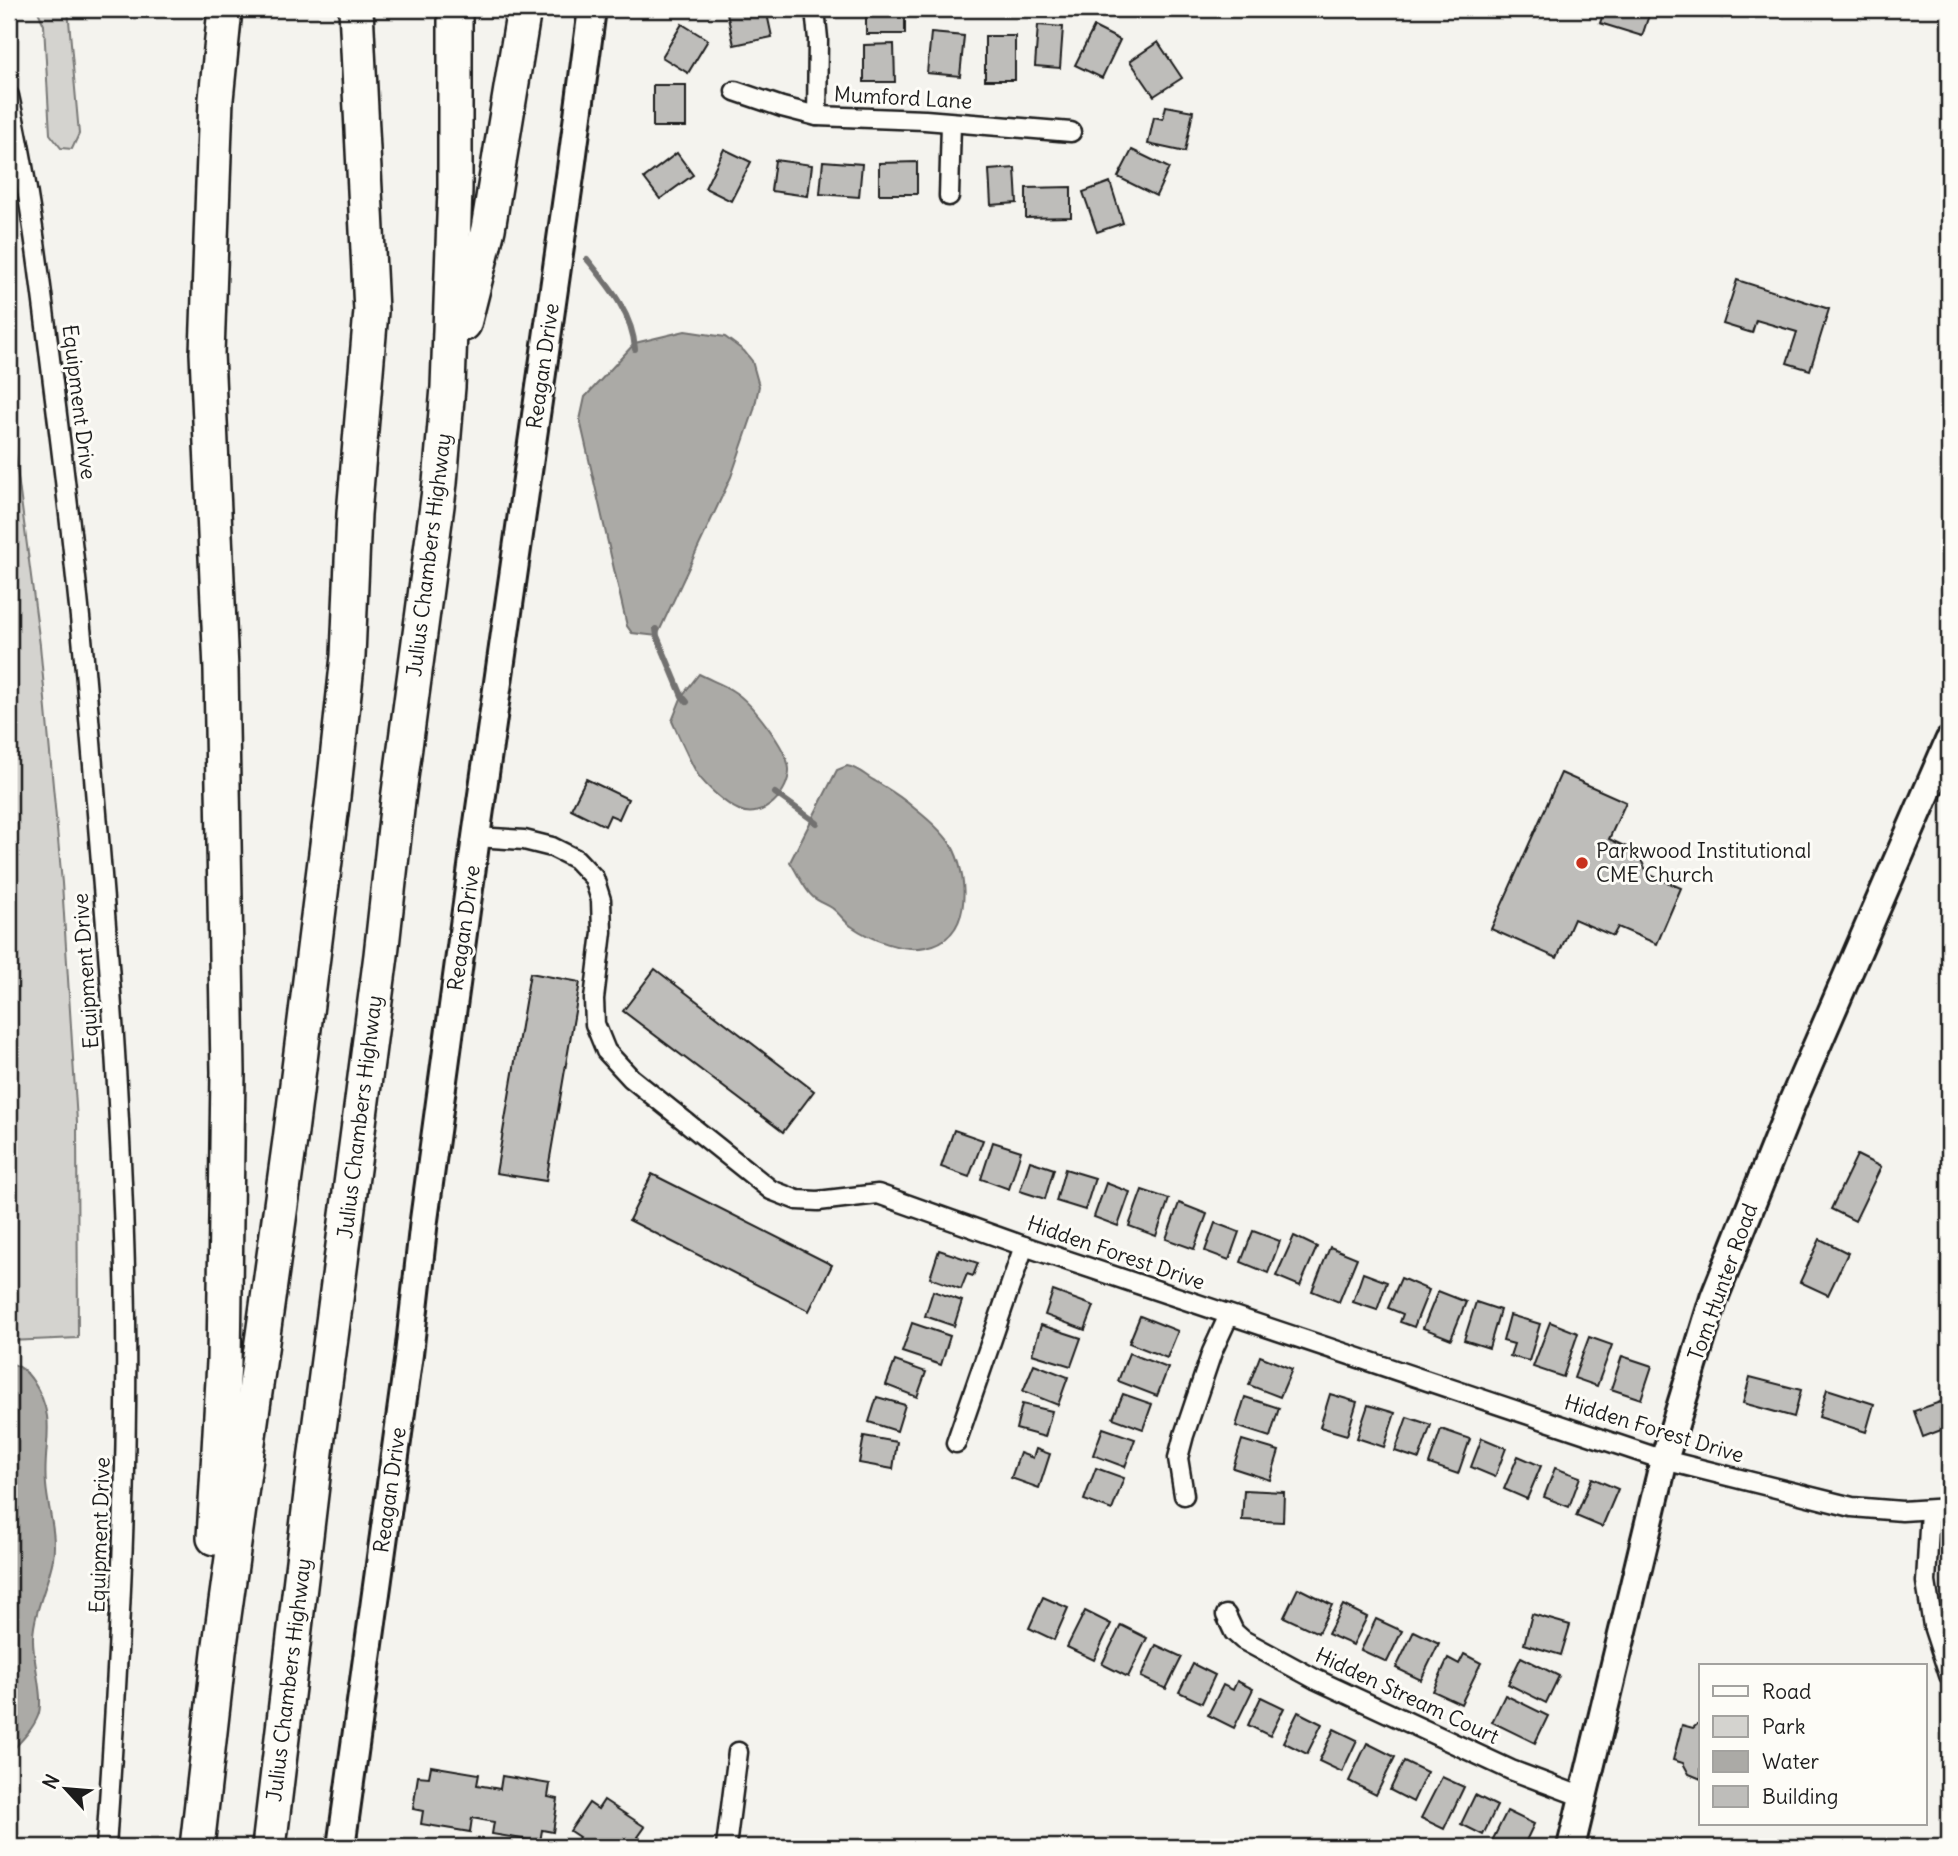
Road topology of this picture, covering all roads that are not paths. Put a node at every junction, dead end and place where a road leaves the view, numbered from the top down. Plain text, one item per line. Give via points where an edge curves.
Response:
1 (225, 9) edge
2 (356, 9) edge
3 (455, 9) edge
4 (524, 9) edge
5 (592, 9) edge
6 (815, 9) edge
7 (735, 91) dead end
8 (9, 96) edge
9 (817, 116) junction
10 (951, 123) junction
11 (1071, 132) dead end
12 (949, 196) dead end
13 (447, 387) junction
14 (1949, 741) edge
15 (476, 837) junction
16 (1024, 1246) junction
17 (1229, 1315) junction
18 (956, 1443) dead end
19 (1664, 1460) junction
20 (1184, 1495) dead end
21 (1949, 1508) edge
22 (1930, 1510) junction
23 (1226, 1615) dead end
24 (1949, 1675) edge
25 (738, 1752) dead end
26 (1583, 1797) junction
27 (198, 1831) edge
28 (106, 1847) edge
29 (269, 1847) edge
30 (341, 1847) edge
31 (726, 1847) edge
32 (1571, 1847) edge

1 - 27 highway via 216,99 207,354 221,670 227,1114 223,1362
2 - 27 highway via 371,311 348,656 290,1140
3 - 13 highway via 455,189
4 - 13 highway via 488,229
5 - 15 street, Reagan Drive
6 - 9 street
7 - 9 street, Mumford Lane
8 - 28 street, Equipment Drive via 41,285 70,515 121,1147 125,1493
9 - 10 street, Mumford Lane
10 - 11 street, Mumford Lane
10 - 12 street
13 - 29 highway, Julius Chambers Highway via 440,483
14 - 19 street, Tom Hunter Road via 1736,1238
15 - 16 street, Hidden Forest Drive via 552,847 576,859 594,878 601,900 602,932 594,1024 606,1051 631,1078 771,1190 797,1200 818,1201 878,1194
15 - 30 street, Reagan Drive
16 - 17 street, Hidden Forest Drive
16 - 18 street
17 - 19 street, Hidden Forest Drive
17 - 20 street via 1212,1352 1178,1458
19 - 22 street, Hidden Forest Drive via 1852,1507
19 - 26 street, Tom Hunter Road
21 - 22 street, Hidden Forest Drive
22 - 24 street via 1926,1582 1933,1626
23 - 26 street, Hidden Stream Court via 1243,1640 1315,1679 1511,1770
25 - 31 street
26 - 32 street, Tom Hunter Road

